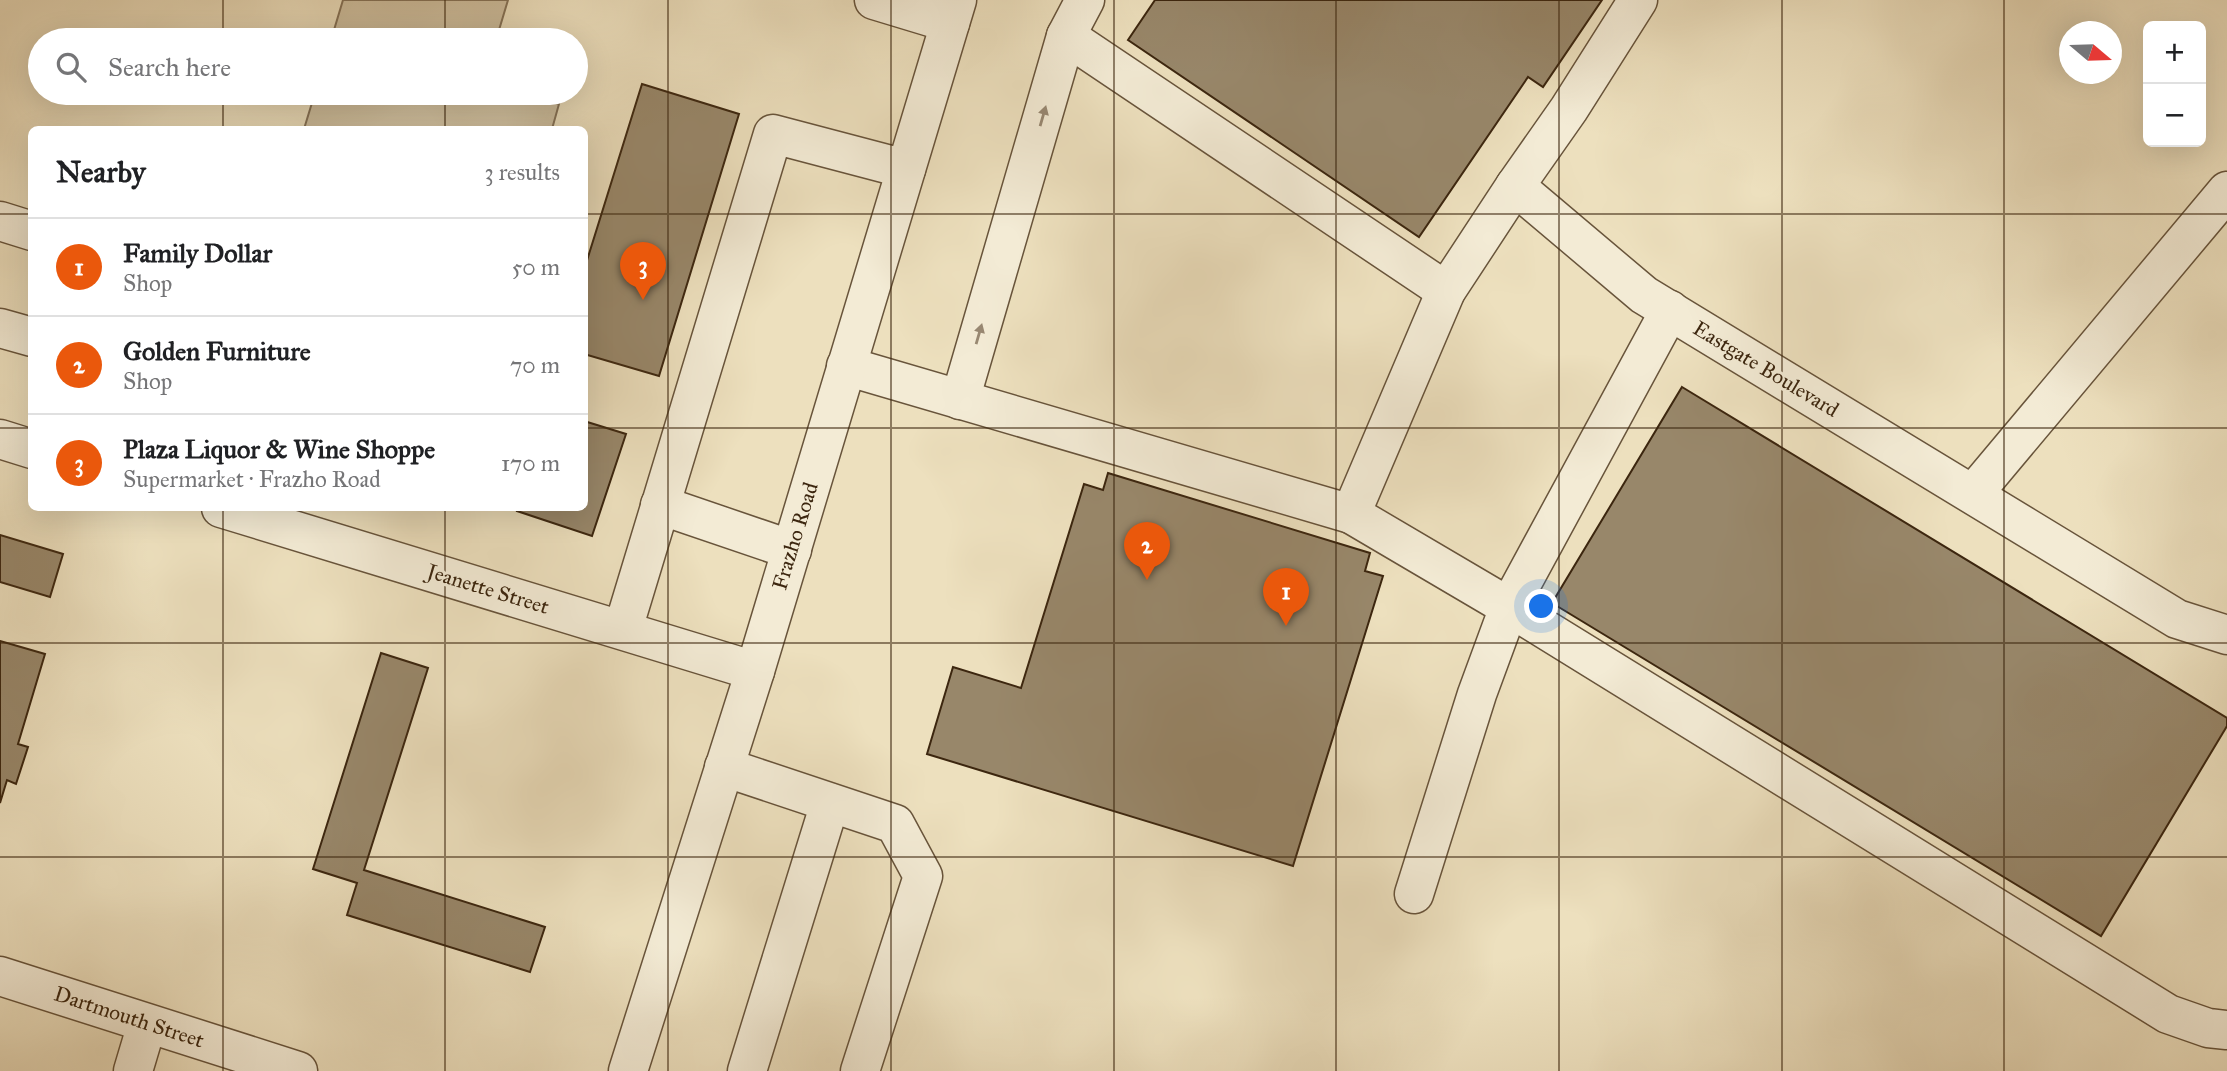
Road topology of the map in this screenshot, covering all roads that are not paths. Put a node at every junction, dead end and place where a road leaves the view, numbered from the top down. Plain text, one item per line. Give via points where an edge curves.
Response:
1 (874, 0) edge
2 (1085, 0) edge
3 (1638, 0) edge
4 (953, 12) edge
5 (1066, 36) junction
6 (906, 169) junction
7 (1515, 186) junction
8 (2227, 191) edge
9 (0, 221) edge
10 (28, 229) edge
11 (1446, 292) junction
12 (1670, 310) junction
13 (0, 328) edge
14 (28, 336) edge
15 (846, 366) junction
16 (960, 400) junction
17 (0, 439) edge
18 (28, 448) edge
19 (1973, 494) junction
20 (660, 505) junction
21 (231, 511) edge
22 (1350, 514) junction
23 (792, 550) junction
24 (1509, 607) junction
25 (623, 629) junction
26 (2227, 635) edge
27 (755, 671) junction
28 (724, 767) junction
29 (830, 803) junction
30 (1414, 894) dead end
31 (0, 976) edge
32 (147, 1024) junction
33 (2227, 1030) edge
34 (132, 1071) edge
35 (298, 1071) edge
36 (628, 1071) edge
37 (747, 1071) edge
38 (860, 1071) edge

1 - 4 street
2 - 5 street
3 - 7 street
4 - 6 street, Frazho Road
5 - 11 street
16 -> 5 street
6 - 15 street, Frazho Road
6 - 20 street via 772,134
7 - 11 street
7 - 12 street, Eastgate Boulevard via 1644,295
8 - 19 street
9 - 10 street
11 - 22 street
12 - 19 street, Eastgate Boulevard
12 - 24 street
13 - 14 street
15 - 16 street
15 - 23 street, Frazho Road
16 - 22 street
17 - 18 street
19 - 26 street, Eastgate Boulevard via 2177,619
20 - 23 street
20 - 25 street
21 - 25 street, Jeanette Street
22 - 24 street
23 - 27 street, Frazho Road
24 - 30 street
24 - 33 street via 2168,1014
25 - 27 street, Jeanette Street
27 - 28 street, Frazho Road
28 - 29 street
28 - 36 street, Frazho Road
29 - 37 street
29 - 38 street via 895,824 923,876
31 - 32 street, Dartmouth Street
32 - 34 street
32 - 35 street, Dartmouth Street

